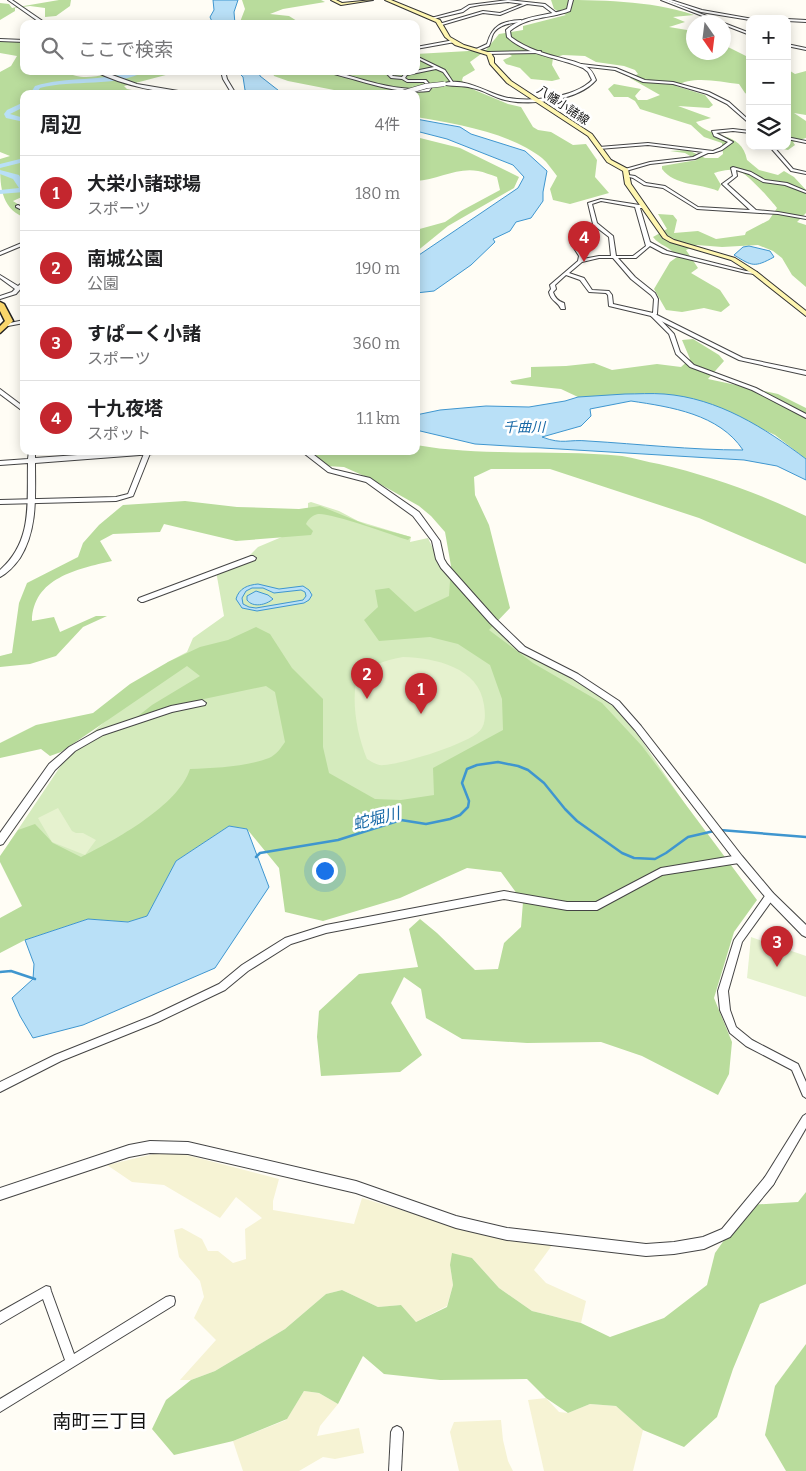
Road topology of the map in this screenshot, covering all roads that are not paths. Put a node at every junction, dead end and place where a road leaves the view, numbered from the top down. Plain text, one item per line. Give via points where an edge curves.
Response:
1 (10, 0) edge
2 (333, 0) edge
3 (370, 0) edge
4 (387, 0) edge
5 (571, 0) edge
6 (663, 0) edge
7 (667, 0) edge
8 (527, 3) junction
9 (468, 8) junction
10 (486, 11) junction
11 (556, 14) junction
12 (702, 15) edge
13 (433, 18) junction
14 (746, 18) edge
15 (39, 20) edge
16 (791, 20) edge
17 (521, 21) junction
18 (806, 21) edge
19 (441, 24) junction
20 (731, 27) edge
21 (746, 32) edge
22 (0, 40) edge
23 (20, 41) edge
24 (454, 42) junction
25 (791, 46) edge
26 (420, 47) edge
27 (806, 49) edge
28 (476, 50) junction
29 (540, 52) junction
30 (488, 54) junction
31 (420, 60) edge
32 (581, 65) junction
33 (435, 68) junction
34 (420, 71) edge
35 (107, 75) edge
36 (224, 75) edge
37 (343, 75) edge
38 (390, 75) edge
39 (405, 75) edge
40 (403, 78) junction
41 (132, 84) joint
42 (454, 84) junction
43 (169, 90) edge
44 (232, 90) edge
45 (412, 90) edge
46 (536, 99) junction
47 (746, 119) edge
48 (746, 132) edge
49 (791, 139) edge
50 (806, 142) edge
51 (599, 148) junction
52 (774, 150) edge
53 (706, 152) junction
54 (627, 173) junction
55 (806, 173) edge
56 (806, 192) edge
57 (637, 206) junction
58 (644, 207) junction
59 (754, 211) junction
60 (806, 218) edge
61 (595, 224) junction
62 (648, 243) junction
63 (20, 245) edge
64 (1, 253) edge
65 (614, 256) junction
66 (580, 261) junction
67 (0, 262) edge
68 (755, 273) junction
69 (566, 274) junction
70 (0, 276) edge
71 (20, 285) edge
72 (17, 288) junction
73 (0, 298) edge
74 (0, 304) edge
75 (563, 308) dead end
76 (806, 314) edge
77 (652, 315) junction
78 (20, 322) edge
79 (8, 324) junction
80 (0, 331) edge
81 (806, 373) edge
82 (0, 391) edge
83 (20, 407) edge
84 (806, 416) edge
85 (32, 455) edge
86 (90, 455) edge
87 (147, 455) edge
88 (309, 455) edge
89 (32, 461) junction
90 (0, 463) edge
91 (30, 501) junction
92 (0, 502) edge
93 (253, 558) dead end
94 (0, 574) edge
95 (141, 600) dead end
96 (202, 703) dead end
97 (0, 841) edge
98 (739, 859) junction
99 (770, 896) junction
100 (806, 932) edge
101 (0, 1087) edge
102 (806, 1092) edge
103 (806, 1119) edge
104 (769, 1181) joint
105 (0, 1194) edge
106 (170, 1301) dead end
107 (0, 1318) edge
108 (71, 1361) junction
109 (0, 1406) edge
110 (397, 1432) dead end
111 (395, 1471) edge

1 - 15 street
2 - 3 main road via 341,4
4 - 13 main road
5 - 11 street via 569,10
6 - 12 street
7 - 14 street via 710,13
8 - 9 street via 508,1
8 - 10 street via 500,14
8 - 11 street via 544,5
9 - 10 street
9 - 13 street
10 - 19 street
11 - 17 street
13 - 19 main road
16 - 18 street
17 - 28 street via 498,27 488,45
17 - 29 street via 507,31 508,37 522,47
19 - 24 main road via 445,34
20 - 21 street
22 - 23 street
24 - 26 street
24 - 28 main road
25 - 27 street
28 - 30 main road
29 - 30 street
29 - 32 street
30 - 46 main road, 八幡小諸線 via 503,78
31 - 33 street
32 - 46 street via 588,69 594,80 586,88 570,96
32 - 47 street via 616,69 644,81 674,83 708,93 728,103
33 - 34 street
33 - 42 street via 444,71
35 - 41 street
36 - 44 street
37 - 40 street via 402,88 428,90 430,87 425,81 409,82
38 - 40 street
39 - 40 street
41 - 43 street
42 - 45 street, bridge
42 - 46 street via 508,99
46 - 51 main road, 八幡小諸線 via 590,135
48 - 53 street via 713,132 731,142 722,149
49 - 50 street
51 - 53 street via 648,144
51 - 54 main road, 八幡小諸線 via 609,162
52 - 55 street via 792,170
53 - 54 street via 694,158 650,164
54 - 58 main road via 628,184
54 - 59 street via 645,184 664,187 697,208
56 - 59 street via 786,184 764,182 733,168 735,176 724,184
57 - 58 street
57 - 61 street via 592,201
57 - 62 street
58 - 68 main road via 662,233 672,241 733,259
59 - 60 street
61 - 65 street via 611,236
61 - 66 street via 585,236 572,242 581,256
62 - 65 street via 634,257
62 - 68 street via 665,252
63 - 64 street
64 - 67 street
65 - 66 street
65 - 77 street via 632,278 653,294 656,299 655,314
66 - 69 street
68 - 76 main road
69 - 75 street via 552,285 554,289 551,292
69 - 77 street via 582,279 591,291 607,292 610,305
70 - 72 street
71 - 72 street
72 - 73 street
74 - 79 main road via 9,318
77 - 81 street via 741,360
77 - 84 street via 671,334 678,353 692,366 754,389
78 - 79 street
79 - 80 main road
82 - 83 street
85 - 89 street
86 - 89 street
87 - 91 street via 131,495 116,499
88 - 98 street via 330,470 368,480 416,514 436,542 444,566 493,621 522,649 582,680 616,703
89 - 90 street
89 - 91 street
91 - 92 street
91 - 94 street via 26,543
93 - 95 street
96 - 97 street via 171,709 100,733 72,749 52,767
98 - 99 street
98 - 101 street via 661,872 597,906 567,906 504,894 326,929 288,941 222,987 155,1019 58,1058
99 - 100 street
99 - 102 street via 738,940 723,991 725,1010 732,1030 796,1067
103 - 104 street
104 - 105 street via 726,1233 704,1243 646,1250 507,1234 456,1222 356,1187 188,1148 150,1147 129,1151
106 - 108 street
107 - 108 street via 46,1291
108 - 109 street
110 - 111 street

